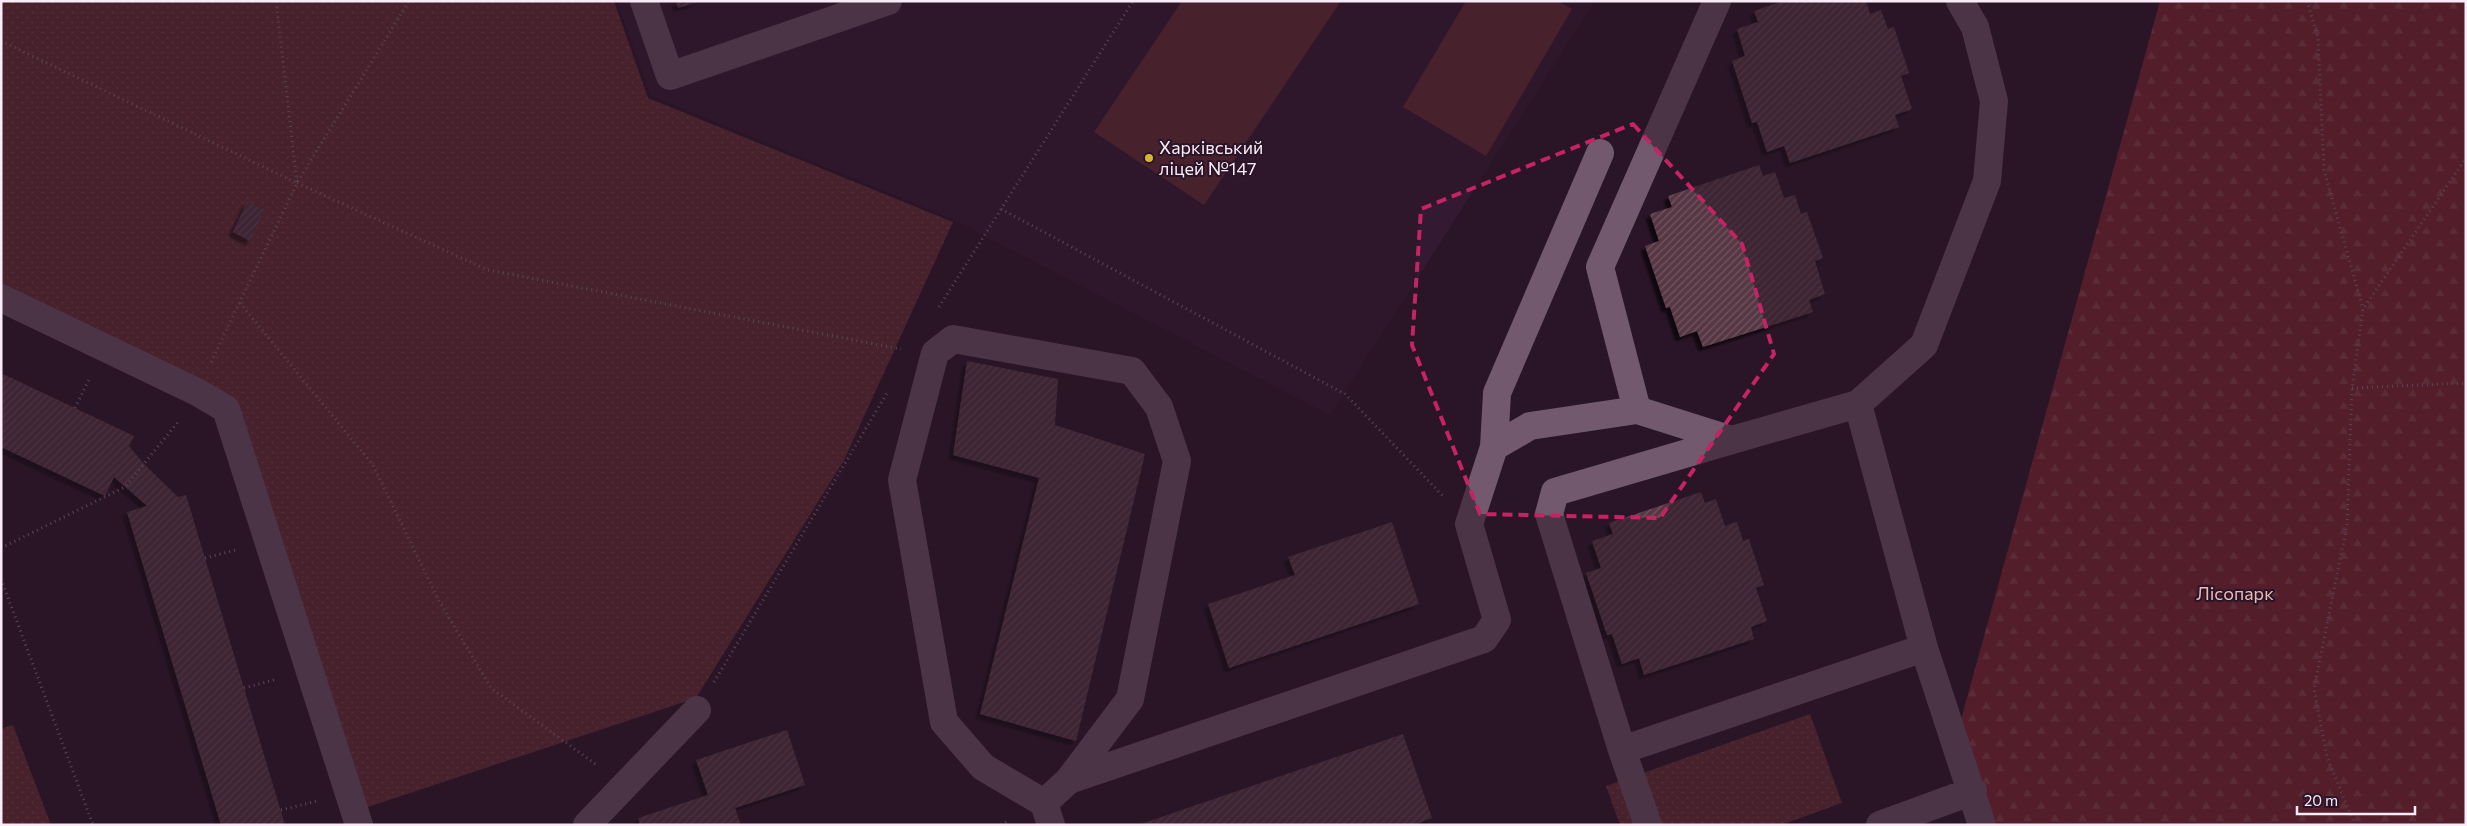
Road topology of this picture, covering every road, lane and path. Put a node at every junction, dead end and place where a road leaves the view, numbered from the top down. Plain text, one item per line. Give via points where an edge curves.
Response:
1 (276, 1) edge
2 (410, 1) edge
3 (644, 1) edge
4 (888, 1) edge
5 (1133, 1) edge
6 (1716, 1) edge
7 (1960, 1) edge
8 (2307, 1) edge
9 (1, 41) edge
10 (1600, 153) dead end
11 (2466, 158) edge
12 (298, 183) junction
13 (1002, 209) junction
14 (1, 298) edge
15 (240, 303) junction
16 (2364, 309) junction
17 (937, 310) dead end
18 (903, 350) dead end
19 (91, 375) dead end
20 (2466, 383) edge
21 (892, 385) dead end
22 (2352, 388) junction
23 (197, 392) junction
24 (1858, 404) junction
25 (74, 408) dead end
26 (1637, 410) junction
27 (180, 420) dead end
28 (1732, 440) junction
29 (1494, 447) junction
30 (1469, 524) junction
31 (1, 548) edge
32 (240, 549) dead end
33 (205, 558) dead end
34 (1, 579) edge
35 (1924, 648) junction
36 (280, 678) dead end
37 (244, 688) dead end
38 (697, 710) joint
39 (1622, 750) junction
40 (1069, 780) junction
41 (624, 786) junction
42 (1973, 791) junction
43 (326, 799) dead end
44 (281, 810) dead end
45 (1048, 814) edge
46 (93, 825) edge
47 (359, 825) edge
48 (587, 825) edge
49 (1648, 825) edge
50 (1880, 825) edge
51 (1982, 825) edge
52 (2356, 825) edge

1 - 12 path
2 - 12 path
3 - 4 street via 670,76
5 - 13 path
6 - 26 street via 1600,267
7 - 24 street via 1975,26 1994,101 1986,181 1924,345
8 - 16 path via 2318,38 2324,170
9 - 12 path
10 - 29 street via 1497,393
11 - 16 path
12 - 15 path
12 - 18 path via 488,270
13 - 17 path
13 - 30 path via 1345,394
14 - 23 street
15 - 23 path
15 - 41 path via 373,465 439,601 492,688
16 - 22 path
19 - 25 path
20 - 22 path
21 - 38 path
22 - 52 path via 2347,525 2314,689 2327,757
23 - 47 street via 226,409
24 - 28 street
24 - 35 street
26 - 28 street
26 - 29 street via 1530,426
27 - 31 path via 125,488
28 - 39 street via 1555,492 1549,514
29 - 30 street
30 - 40 street via 1497,620 1484,639
32 - 33 path
34 - 46 path
35 - 39 street
35 - 42 street
36 - 37 path
38 - 41 street
39 - 49 street
40 - 45 street
40 - 45 street via 1130,699 1176,461 1159,408 1132,371 953,340 935,353 902,480 944,722 983,767
41 - 48 street
42 - 50 street
42 - 51 street
43 - 44 path

